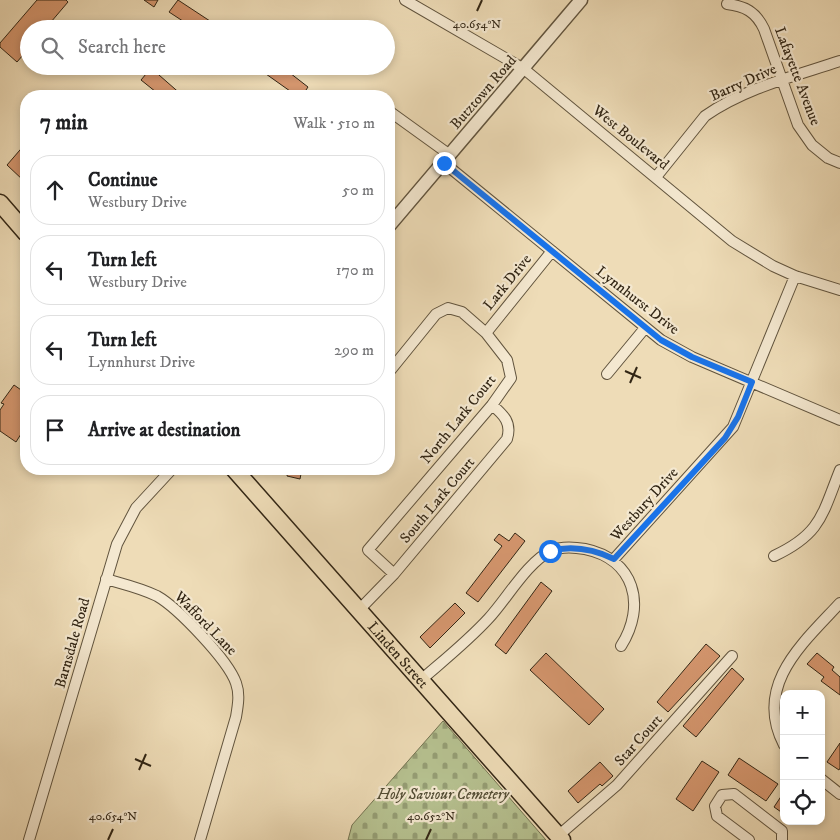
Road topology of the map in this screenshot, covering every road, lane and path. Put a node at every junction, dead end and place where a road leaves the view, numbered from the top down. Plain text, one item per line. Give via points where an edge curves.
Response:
1 (405, 0) edge
2 (581, 0) edge
3 (727, 4) dead end
4 (840, 61) edge
5 (524, 69) junction
6 (783, 80) junction
7 (395, 116) edge
8 (447, 159) junction
9 (840, 163) edge
10 (656, 177) junction
11 (0, 203) edge
12 (6, 215) edge
13 (395, 219) edge
14 (20, 228) edge
15 (552, 251) junction
16 (795, 276) junction
17 (840, 290) edge
18 (645, 328) junction
19 (486, 333) junction
20 (395, 365) edge
21 (607, 374) dead end
22 (752, 382) junction
23 (492, 404) junction
24 (840, 420) edge
25 (840, 470) edge
26 (167, 475) edge
27 (239, 475) edge
28 (774, 556) dead end
29 (614, 559) junction
30 (394, 574) junction
31 (106, 579) junction
32 (840, 603) edge
33 (359, 610) junction
34 (621, 646) dead end
35 (732, 656) dead end
36 (421, 680) junction
37 (781, 735) edge
38 (823, 780) edge
39 (840, 794) edge
40 (560, 838) edge
41 (29, 840) edge
42 (200, 840) edge
43 (749, 840) edge
44 (782, 840) edge

1 - 5 street, West Boulevard
2 - 5 street, Butztown Road
3 - 6 street, Lafayette Avenue via 744,7 758,17
4 - 6 street, Barry Drive
5 - 8 street, Butztown Road
5 - 10 street, West Boulevard
6 - 9 street, Lafayette Avenue via 804,134 820,151
6 - 10 street, Barry Drive via 731,101 705,116
7 - 8 street, Lynnhurst Drive
8 - 13 street, Butztown Road
8 - 15 street, Lynnhurst Drive
10 - 16 street, West Boulevard via 732,241
11 - 12 main road
12 - 14 main road
15 - 18 street, Lynnhurst Drive
15 - 19 street, Lark Drive
16 - 17 street, West Boulevard
16 - 22 street, Westbury Drive
18 - 21 street
18 - 22 street, Lynnhurst Drive via 692,357
19 - 20 street, North Lark Court via 462,312 448,308 442,310
19 - 23 street, North Lark Court via 503,354 510,370 510,378
22 - 24 street, Lynnhurst Drive
22 - 29 street, Westbury Drive via 738,417 725,438
23 - 30 street, South Lark Court via 506,417 510,430 507,439
23 - 30 street, North Lark Court via 368,550
25 - 28 street via 820,519 810,533 795,546
26 - 31 street, Barnsdale Road via 128,518
27 - 33 main road, Linden Street
29 - 34 street via 628,578 634,604 632,622
29 - 36 street, Westbury Drive via 581,548 550,551 533,565 471,637
30 - 33 street, South Lark Court
31 - 41 street, Barnsdale Road
31 - 42 street, Wafford Lane via 151,593 169,604 227,665 236,684 236,717
32 - 37 street via 786,664 779,678 774,698
33 - 36 main road, Linden Street
35 - 40 street, Star Court via 617,785
36 - 40 main road, Linden Street
38 - 39 street
43 - 44 street via 717,816 715,806 722,795 734,794 782,831

